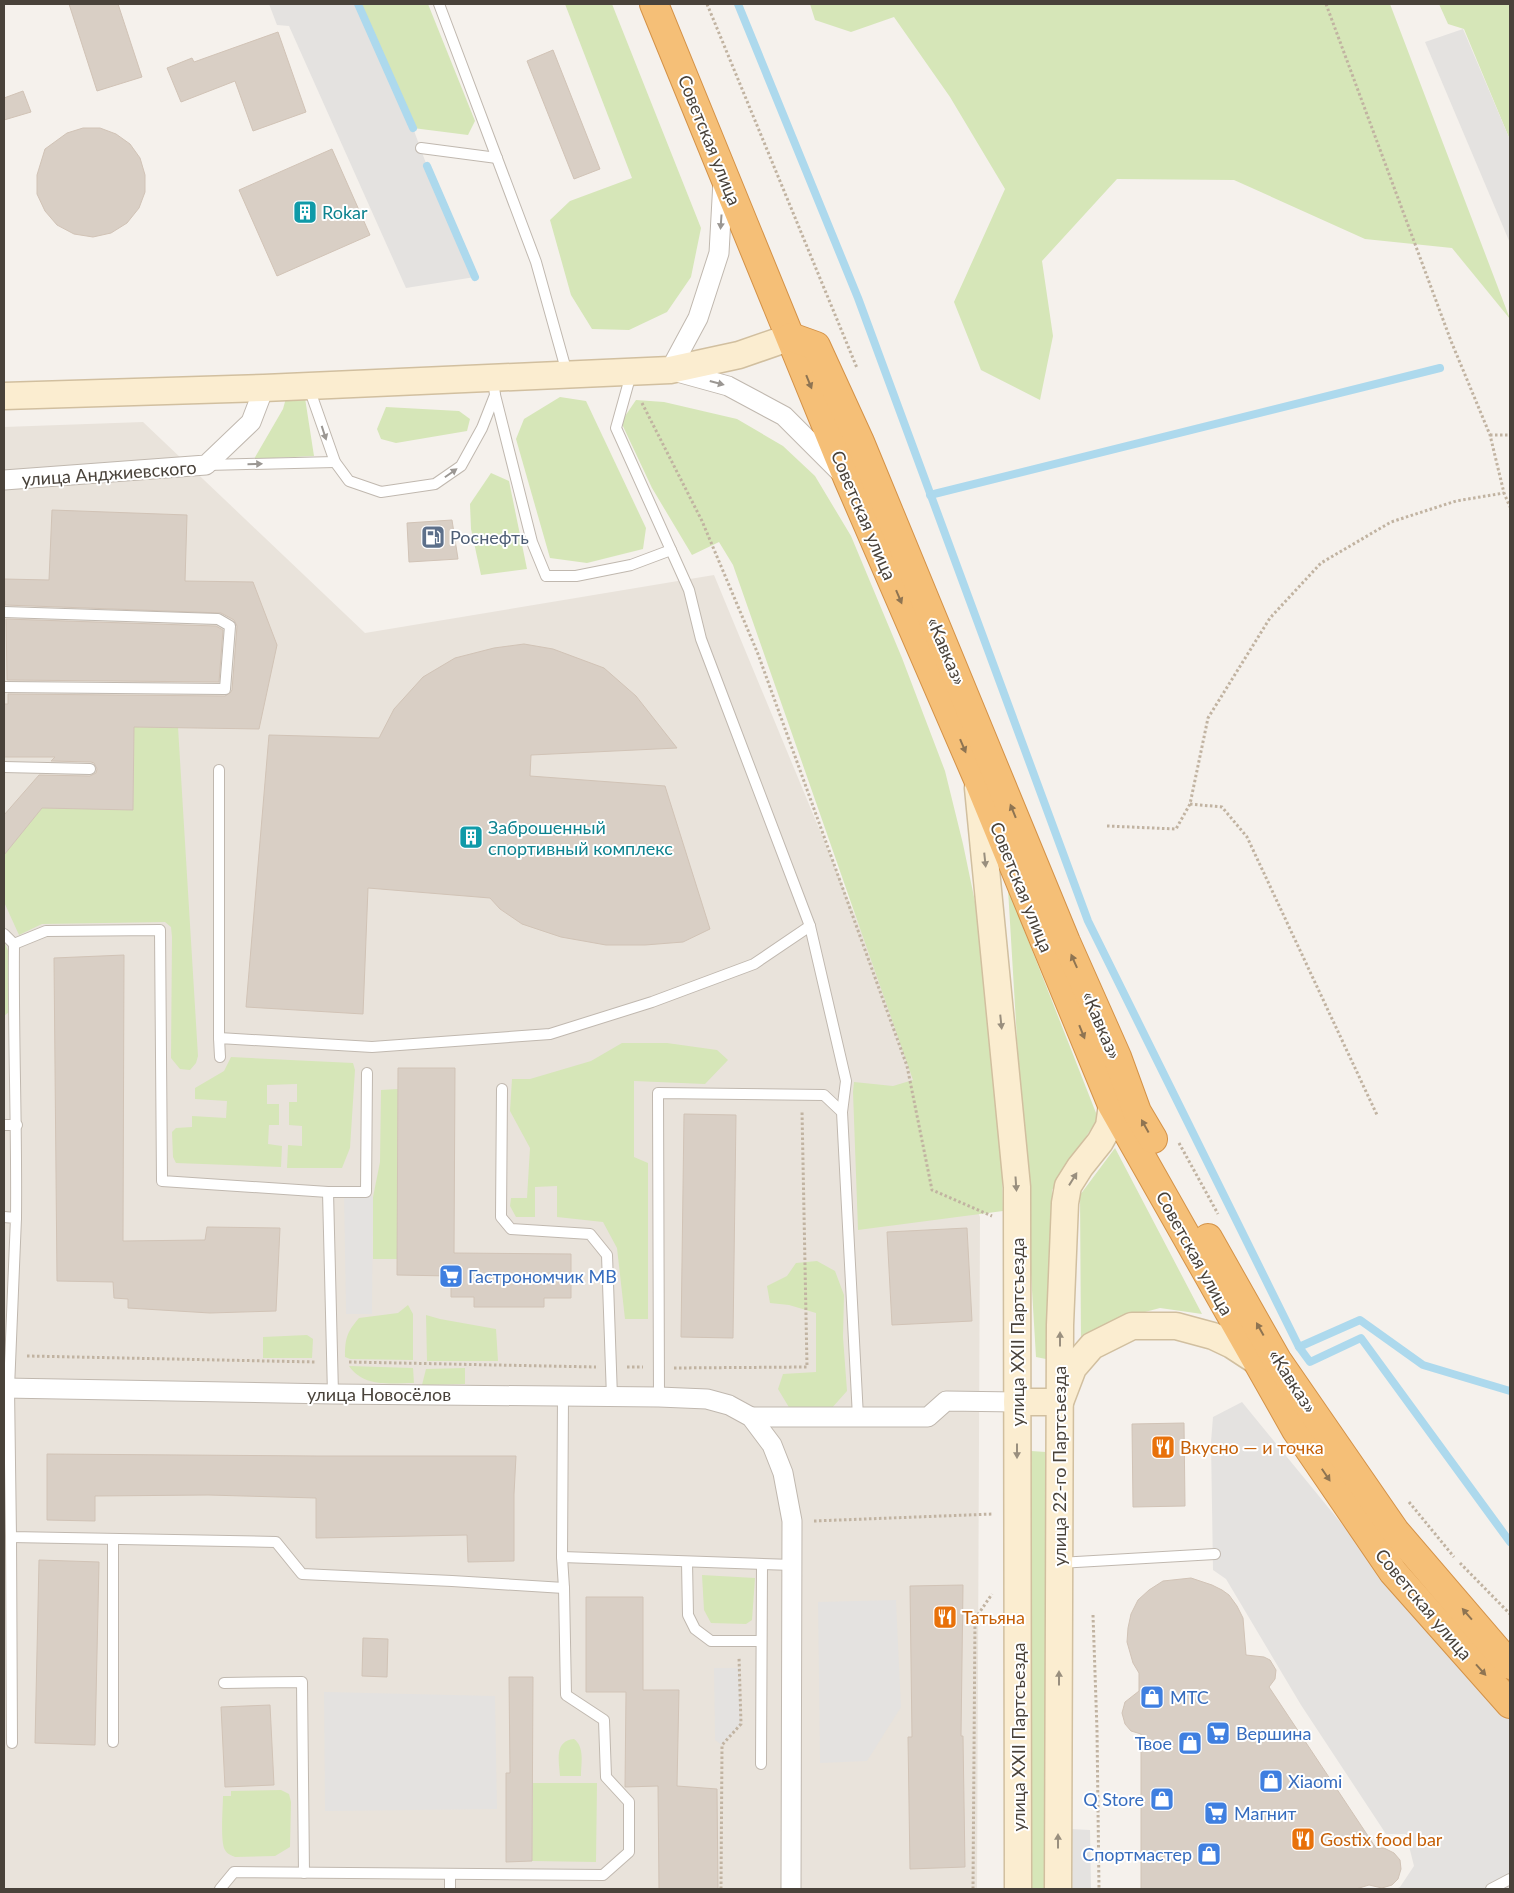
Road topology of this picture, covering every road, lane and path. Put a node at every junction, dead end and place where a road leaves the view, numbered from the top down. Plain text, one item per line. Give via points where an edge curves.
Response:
1 (439, 4) edge
2 (654, 4) edge
3 (707, 4) edge
4 (1326, 4) edge
5 (421, 148) dead end
6 (497, 158) junction
7 (724, 173) junction
8 (791, 337) junction
9 (858, 369) dead end
10 (670, 370) junction
11 (631, 372) junction
12 (567, 374) junction
13 (494, 386) junction
14 (309, 387) junction
15 (264, 388) junction
16 (4, 396) edge
17 (642, 402) dead end
18 (1490, 435) junction
19 (1510, 435) edge
20 (335, 462) junction
21 (206, 465) junction
22 (4, 480) edge
23 (848, 480) junction
24 (1504, 493) junction
25 (1510, 506) edge
26 (671, 550) junction
27 (4, 612) edge
28 (4, 687) edge
29 (4, 767) edge
30 (90, 768) dead end
31 (219, 770) dead end
32 (977, 777) junction
33 (1190, 804) junction
34 (1108, 826) dead end
35 (810, 926) junction
36 (4, 934) edge
37 (14, 944) junction
38 (9, 1031) edge
39 (219, 1038) junction
40 (220, 1057) dead end
41 (1117, 1057) junction
42 (367, 1073) dead end
43 (502, 1089) dead end
44 (801, 1094) junction
45 (1112, 1105) junction
46 (842, 1112) junction
47 (1377, 1115) dead end
48 (4, 1125) edge
49 (17, 1125) junction
50 (1177, 1140) dead end
51 (328, 1192) junction
52 (992, 1216) dead end
53 (1219, 1216) dead end
54 (4, 1217) edge
55 (16, 1218) junction
56 (26, 1346) dead end
57 (1255, 1359) junction
58 (332, 1362) junction
59 (610, 1367) junction
60 (659, 1368) junction
61 (6, 1388) edge
62 (333, 1394) junction
63 (563, 1396) junction
64 (612, 1397) junction
65 (659, 1397) junction
66 (1017, 1402) junction
67 (1060, 1402) junction
68 (1314, 1414) junction
69 (751, 1417) junction
70 (858, 1417) junction
71 (1403, 1494) dead end
72 (994, 1505) dead end
73 (792, 1521) junction
74 (11, 1537) junction
75 (113, 1539) junction
76 (1215, 1554) dead end
77 (562, 1557) junction
78 (687, 1562) junction
79 (1058, 1563) junction
80 (762, 1564) junction
81 (792, 1566) junction
82 (564, 1588) junction
83 (1510, 1614) edge
84 (1093, 1615) dead end
85 (975, 1619) dead end
86 (738, 1641) junction
87 (761, 1642) junction
88 (1510, 1664) edge
89 (224, 1683) dead end
90 (1510, 1704) edge
91 (113, 1742) dead end
92 (12, 1743) dead end
93 (761, 1764) dead end
94 (304, 1873) junction
95 (450, 1874) junction
96 (1510, 1879) edge
97 (220, 1889) edge
98 (450, 1889) edge
99 (721, 1889) edge
100 (791, 1889) edge
101 (973, 1889) edge
102 (1018, 1889) edge
103 (1058, 1889) edge
104 (1099, 1889) edge
105 (1491, 1889) edge

1 - 6 lane
2 - 7 highway, Советская улица
3 - 9 path
4 - 18 path via 1451,341
5 - 6 lane
6 - 12 lane via 536,262
7 - 8 highway, Советская улица
7 -> 10 street via 719,253 698,318
8 - 10 main road via 739,355
8 -> 23 highway, Советская улица
41 -> 8 highway, «Кавказ» via 1066,942 860,442 816,346
10 - 11 main road
10 -> 23 street via 728,386 784,416
11 - 12 main road
11 - 26 lane via 616,428
12 - 13 main road
13 - 14 main road
20 -> 13 lane via 349,481 381,492 435,484 461,466 482,428
13 - 26 lane via 532,542 546,576 576,576 631,565
14 - 15 main road
14 -> 20 lane
15 - 16 main road
15 - 21 street, улица Анджиевского via 251,422
17 - 52 path via 702,521 758,654 907,1066 932,1190
18 - 19 path
18 - 24 path
21 -> 20 lane
21 - 22 street, улица Анджиевского
23 -> 32 highway, Советская улица
24 - 25 path
24 - 33 path via 1456,502 1391,522 1320,563 1270,618 1208,718
26 - 35 lane via 689,590 701,639
27 - 28 lane via 218,619 230,626 225,689
29 - 30 lane
31 - 39 lane
32 -> 45 highway, Советская улица
32 -> 66 main road, улица XXII Партсъезда via 1017,1187
33 - 34 path via 1176,829
33 - 47 path via 1222,807 1247,837
35 - 39 lane via 754,964 652,1002 550,1034 372,1047
35 - 46 lane via 846,1081
36 - 37 lane
37 - 38 lane
37 - 51 lane via 46,930 160,930 162,1181
38 - 49 lane
39 - 40 lane
41 - 45 main road, улица 22-го Партсъезда
68 -> 41 highway, «Кавказ» via 1277,1360 1138,1112
42 - 51 lane via 366,1192
43 - 59 lane via 500,1217 511,1229 590,1234 607,1255
44 - 46 lane via 824,1095
44 - 60 lane via 658,1094
44 - 60 path via 807,1367
45 - 57 highway, Советская улица
67 -> 45 main road, улица 22-го Партсъезда via 1065,1203 1068,1186 1109,1126
46 - 70 lane
48 - 49 lane
49 - 55 lane
50 - 53 path
51 - 58 lane
54 - 55 lane
55 - 61 lane
56 - 58 path via 26,1356
57 - 67 main road via 1213,1336 1176,1326 1132,1326 1092,1346 1073,1368
57 - 68 main road
57 -> 90 highway, Советская улица via 1296,1430 1393,1572
58 - 59 path
58 - 62 lane
59 - 60 path
59 - 64 lane
60 - 65 lane
61 - 62 street, улица Новосёлов
61 - 74 lane
62 - 63 street, улица Новосёлов
63 - 64 street, улица Новосёлов
63 - 77 lane
64 - 65 street, улица Новосёлов
65 - 69 street, улица Новосёлов via 707,1399 729,1405
66 - 67 main road
66 - 70 street via 946,1401 928,1417
66 -> 102 main road, улица XXII Партсъезда
67 - 79 main road, улица 22-го Партсъезда
88 -> 68 highway, «Кавказ» via 1395,1531
69 - 70 street
69 - 73 street via 772,1445 783,1473
71 - 83 path via 1460,1563
72 - 73 path via 993,1514
73 - 81 street
74 - 75 lane
74 - 92 lane
75 - 82 lane via 276,1542 302,1574
75 - 91 lane
76 - 79 lane
77 - 78 lane
77 - 82 lane
78 - 80 lane
78 - 86 lane via 688,1615 695,1629 711,1641
103 -> 79 main road, улица 22-го Партсъезда
80 - 81 lane
80 - 87 lane
81 - 100 street
82 - 95 lane via 566,1696 604,1720 606,1778 628,1802 629,1852 603,1875
84 - 104 path
85 - 101 path
86 - 87 lane
86 - 99 path via 741,1724 722,1745
87 - 93 lane
89 - 94 lane via 302,1682
94 - 95 lane
94 - 97 lane via 234,1872
95 - 98 lane
96 - 105 lane

